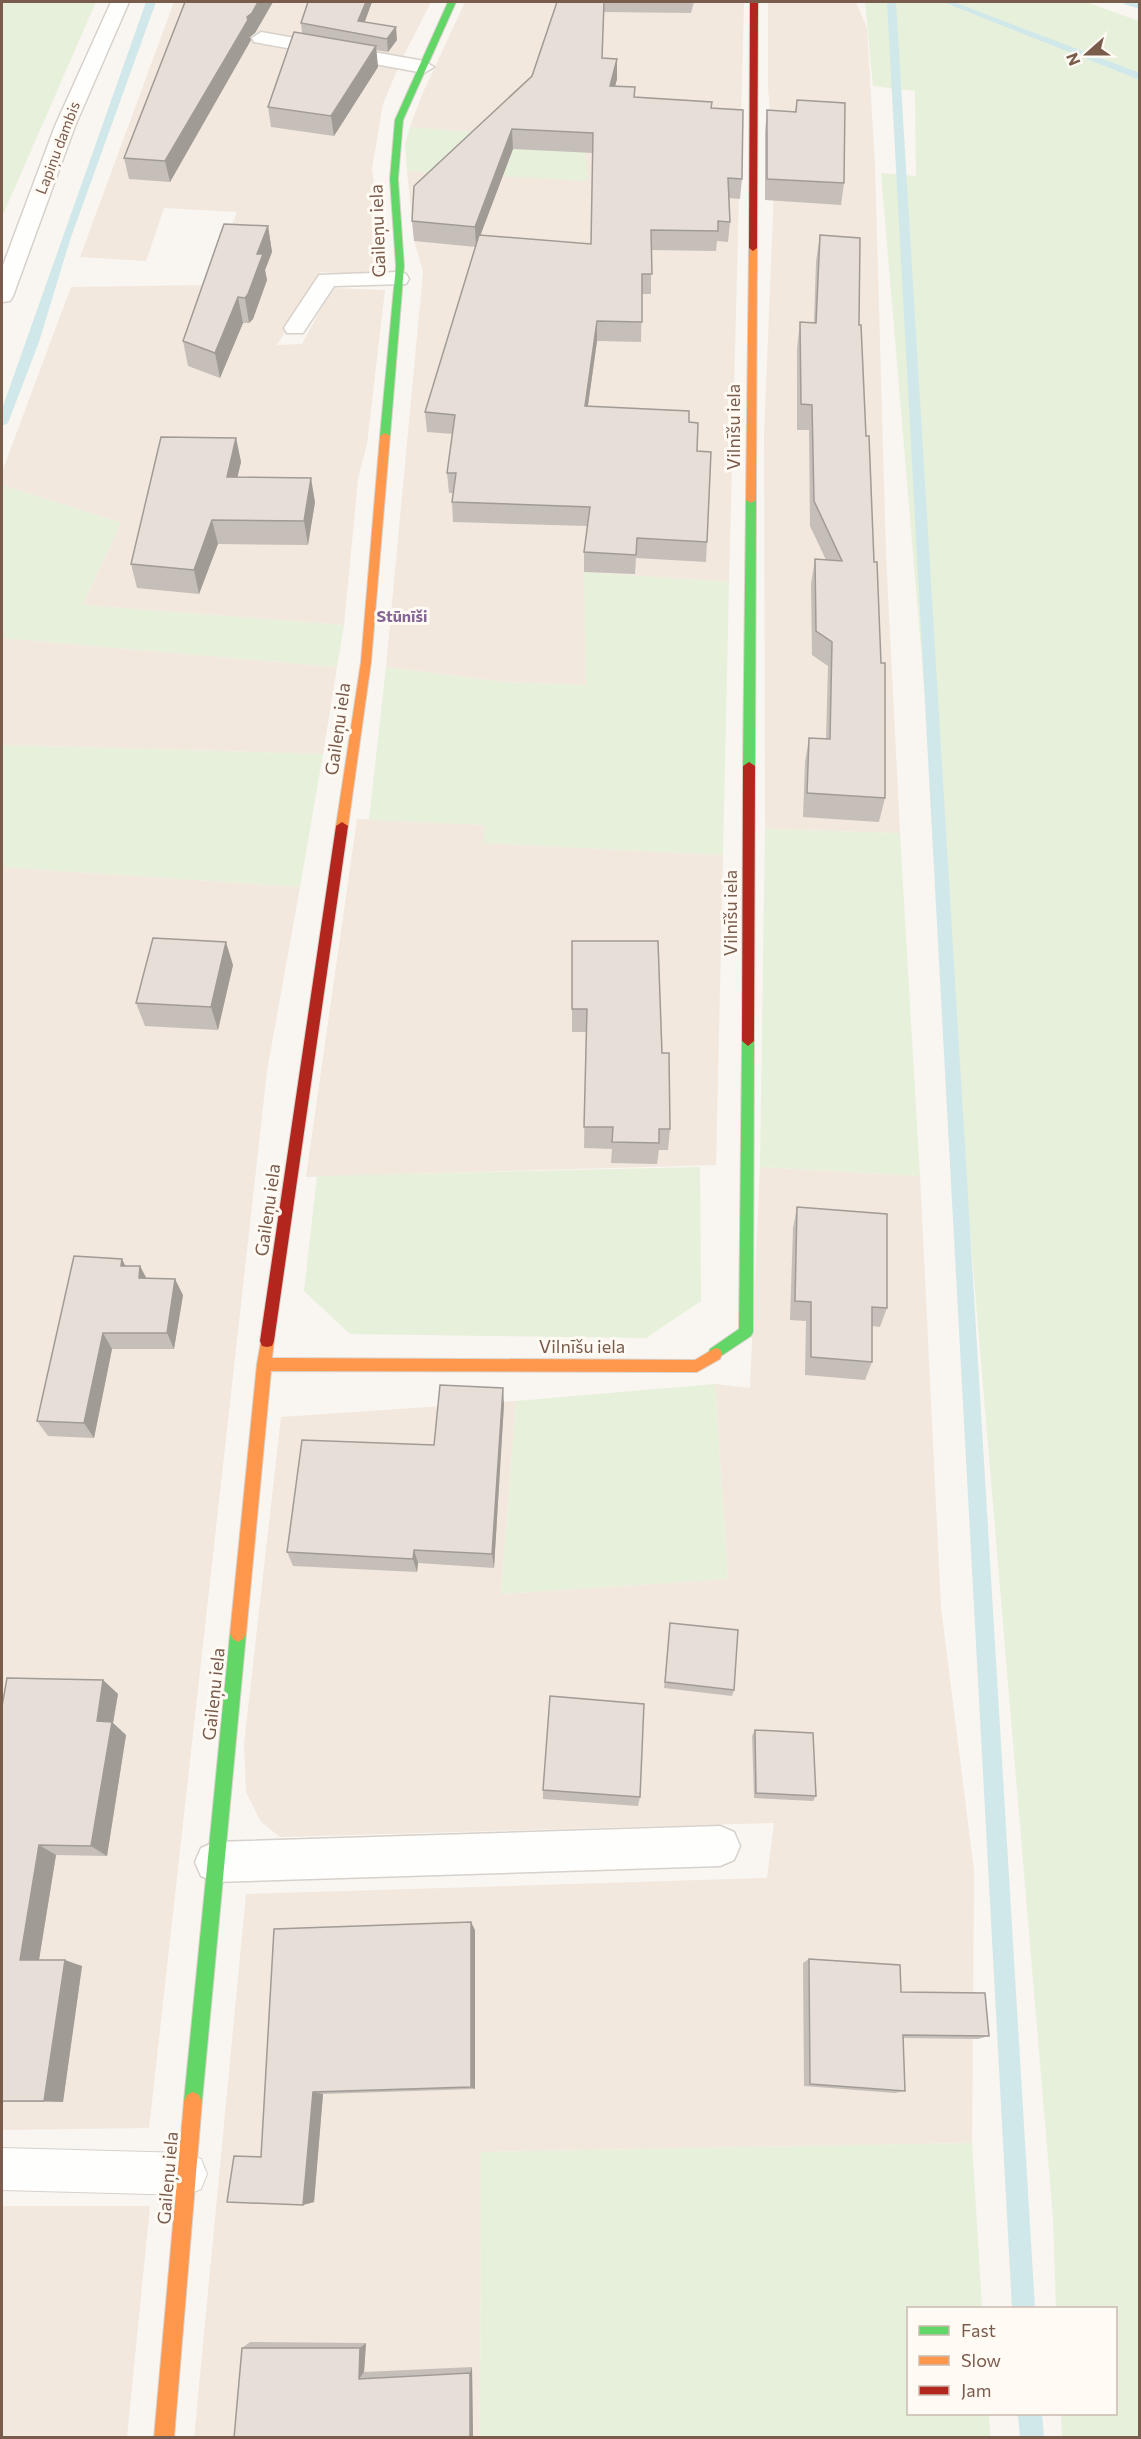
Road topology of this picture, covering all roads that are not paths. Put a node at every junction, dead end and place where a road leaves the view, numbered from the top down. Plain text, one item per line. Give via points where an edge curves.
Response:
1 (120, 2) edge
2 (452, 2) edge
3 (754, 2) edge
4 (261, 38) dead end
5 (424, 67) junction
6 (398, 279) junction
7 (2, 296) edge
8 (296, 328) dead end
9 (264, 1364) junction
10 (720, 1846) dead end
11 (215, 1862) junction
12 (2, 2169) edge
13 (186, 2174) junction
14 (164, 2438) edge

1 - 7 street, Lapiņu dambis via 65,126
2 - 5 street, Gaileņu iela
3 - 9 street, Vilnīšu iela via 746,1332 697,1366
4 - 5 street
5 - 6 street, Gaileņu iela via 399,120 394,179
6 - 8 street via 327,280
6 - 9 street, Gaileņu iela via 366,662
9 - 11 street, Gaileņu iela
10 - 11 street
11 - 13 street, Gaileņu iela
12 - 13 lane
13 - 14 street, Gaileņu iela

